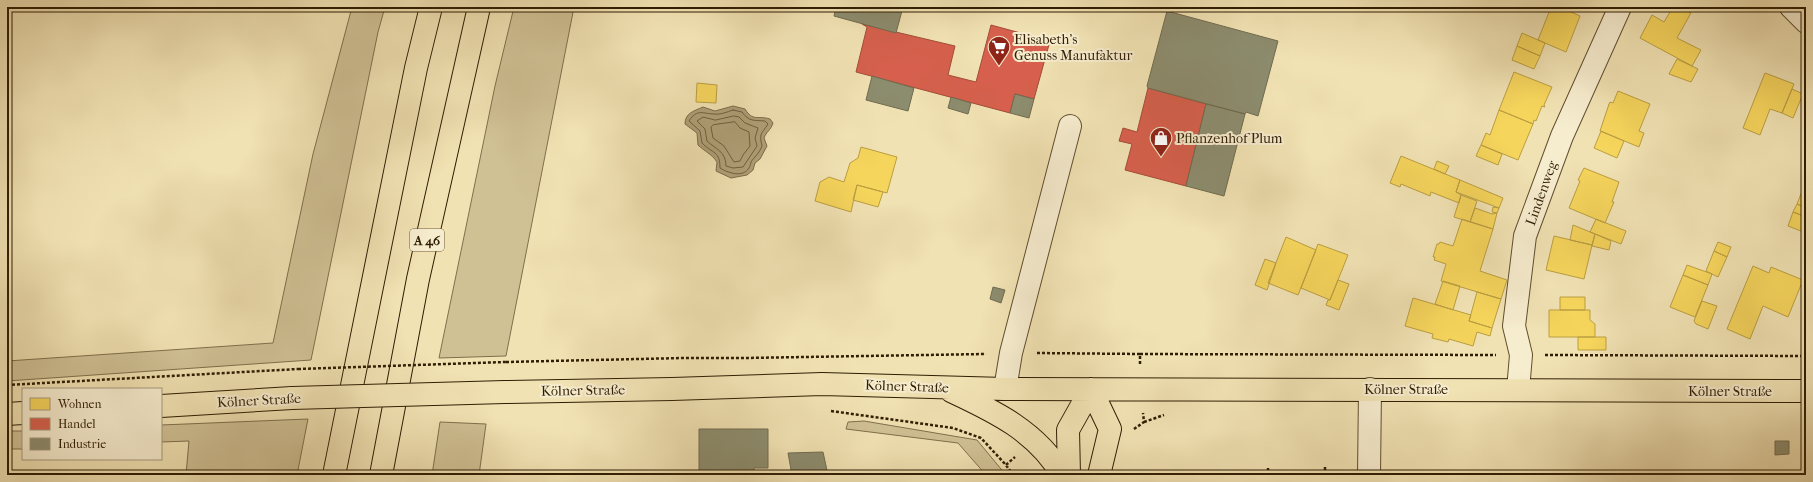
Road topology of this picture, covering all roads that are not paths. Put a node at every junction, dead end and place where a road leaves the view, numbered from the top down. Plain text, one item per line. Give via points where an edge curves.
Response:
1 (432, 7) edge
2 (479, 7) edge
3 (1620, 7) edge
4 (1791, 7) edge
5 (1806, 22) edge
6 (1070, 126) dead end
7 (942, 387) junction
8 (1006, 389) junction
9 (1091, 389) junction
10 (1370, 389) junction
11 (1518, 390) junction
12 (1806, 391) edge
13 (162, 406) edge
14 (7, 414) edge
15 (22, 414) edge
16 (334, 475) edge
17 (381, 475) edge
18 (1062, 475) edge
19 (1069, 475) edge
20 (1099, 475) edge
21 (1369, 475) edge

1 - 16 main road via 416,68
2 - 17 main road, A 46 via 420,271
3 - 11 street, Lindenweg via 1562,136 1525,236 1514,326 1521,355
4 - 5 street
6 - 8 street via 1011,353
7 - 8 main road, Kölner Straße
7 - 13 main road, Kölner Straße, bridge via 822,384 292,398
7 - 18 main road via 1009,420 1035,440 1054,460
8 - 9 main road, Kölner Straße
9 - 10 main road, Kölner Straße
9 - 19 main road via 1068,430
9 - 20 main road via 1110,430
10 - 11 main road, Kölner Straße
10 - 21 street
11 - 12 main road, Kölner Straße
14 - 15 main road

